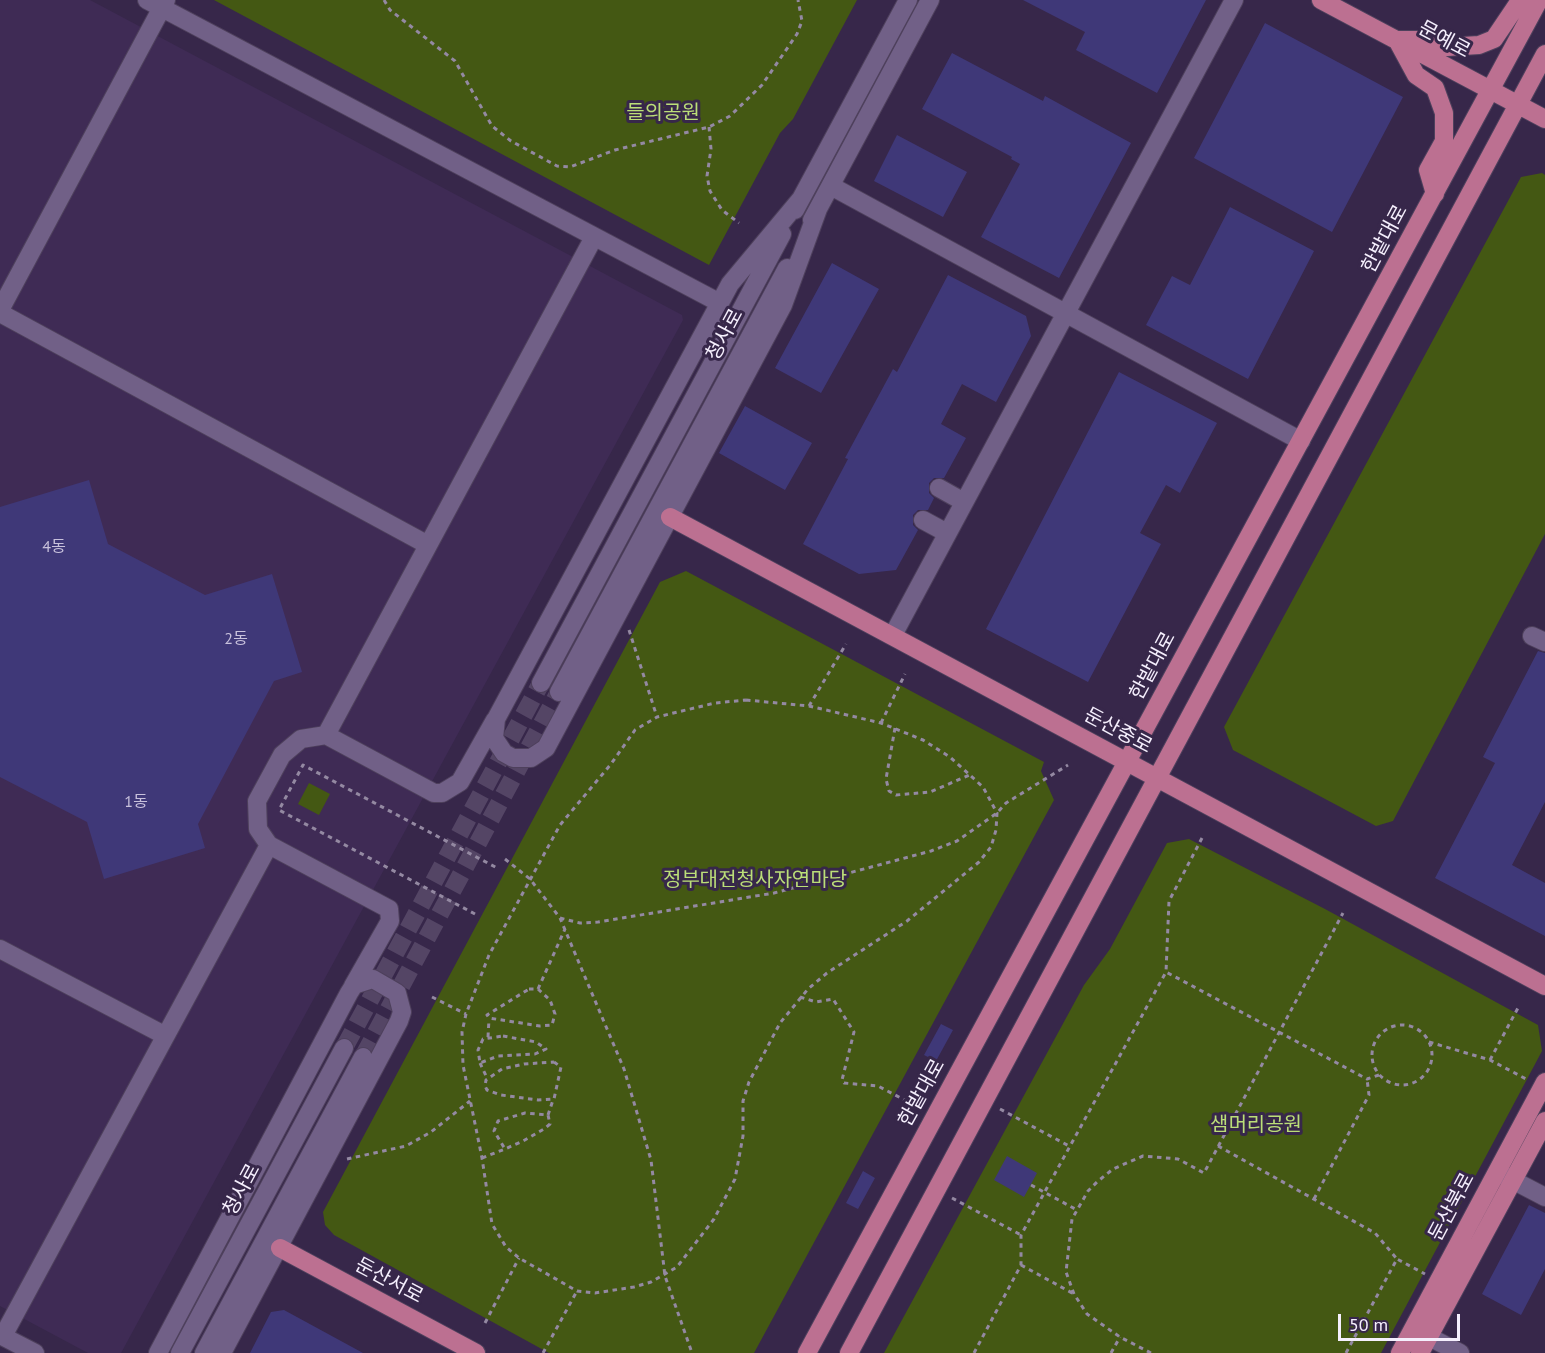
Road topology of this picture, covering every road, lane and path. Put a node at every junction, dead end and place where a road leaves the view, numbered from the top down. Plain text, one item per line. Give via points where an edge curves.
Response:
1 (384, 0) edge
2 (798, 0) edge
3 (908, 0) edge
4 (930, 0) edge
5 (1234, 0) edge
6 (1322, 0) edge
7 (1523, 0) edge
8 (1539, 0) edge
9 (158, 3) edge
10 (1397, 40) junction
11 (1545, 54) edge
12 (1491, 90) junction
13 (1518, 105) junction
14 (1545, 120) edge
15 (709, 127) junction
16 (831, 186) junction
17 (1435, 194) junction
18 (800, 200) junction
19 (818, 209) junction
20 (739, 223) dead end
21 (594, 237) junction
22 (720, 303) junction
23 (0, 311) edge
24 (1066, 313) junction
25 (1301, 441) junction
26 (939, 488) dead end
27 (964, 501) junction
28 (670, 517) junction
29 (923, 520) dead end
30 (947, 533) junction
31 (428, 544) junction
32 (628, 629) dead end
33 (893, 635) junction
34 (846, 644) dead end
35 (904, 674) dead end
36 (540, 683) tunnel mouth
37 (559, 692) tunnel mouth
38 (809, 706) junction
39 (657, 717) junction
40 (496, 719) junction
41 (881, 723) junction
42 (895, 728) junction
43 (326, 735) junction
44 (1127, 762) junction
45 (1068, 765) dead end
46 (972, 774) junction
47 (1157, 778) junction
48 (997, 813) junction
49 (1202, 838) dead end
50 (269, 845) junction
51 (505, 859) dead end
52 (499, 869) dead end
53 (530, 879) junction
54 (685, 906) junction
55 (692, 911) dead end
56 (1343, 913) dead end
57 (475, 914) dead end
58 (560, 918) junction
59 (564, 929) junction
60 (0, 949) edge
61 (1166, 972) junction
62 (1545, 986) edge
63 (538, 989) junction
64 (349, 993) junction
65 (432, 996) dead end
66 (800, 997) junction
67 (1519, 1006) dead end
68 (466, 1014) junction
69 (489, 1018) junction
70 (1280, 1032) junction
71 (164, 1035) junction
72 (488, 1037) junction
73 (1429, 1042) junction
74 (344, 1048) tunnel mouth
75 (363, 1057) tunnel mouth
76 (1490, 1060) junction
77 (480, 1063) junction
78 (1380, 1075) junction
79 (487, 1078) junction
80 (627, 1078) junction
81 (632, 1078) dead end
82 (1367, 1079) junction
83 (1538, 1081) edge
84 (554, 1099) junction
85 (470, 1101) junction
86 (916, 1106) dead end
87 (1000, 1109) dead end
88 (548, 1115) junction
89 (1545, 1121) edge
90 (1069, 1146) junction
91 (1218, 1146) junction
92 (505, 1149) junction
93 (482, 1158) junction
94 (347, 1159) dead end
95 (1497, 1172) junction
96 (1513, 1180) junction
97 (1031, 1185) dead end
98 (1044, 1192) junction
99 (1545, 1197) edge
100 (952, 1198) dead end
101 (1314, 1199) junction
102 (1077, 1210) junction
103 (1021, 1235) junction
104 (280, 1248) junction
105 (519, 1258) junction
106 (1397, 1259) junction
107 (1021, 1266) junction
108 (1426, 1274) dead end
109 (666, 1276) junction
110 (577, 1291) junction
111 (1074, 1294) junction
112 (485, 1323) dead end
113 (2, 1335) edge
114 (1120, 1336) junction
115 (1421, 1339) edge
116 (1347, 1352) edge
117 (35, 1353) edge
118 (158, 1353) edge
119 (180, 1353) edge
120 (204, 1353) edge
121 (222, 1353) edge
122 (476, 1353) edge
123 (543, 1353) edge
124 (692, 1353) edge
125 (807, 1353) edge
126 (849, 1353) edge
127 (974, 1353) edge
128 (1111, 1353) edge
129 (1151, 1353) edge
130 (1353, 1353) edge
131 (1400, 1353) edge
132 (1460, 1353) edge

1 - 15 path via 390,10 455,61 492,126 557,166 570,167 615,150
2 - 15 path via 802,21 797,34 746,102
3 - 18 street, 청사로
4 - 16 street, 청사로
5 - 24 street
6 - 10 main road, 문예로
7 - 10 main road via 1494,39 1479,45 1447,47 1434,40
8 - 12 main road, 한밭대로
9 - 21 street
9 - 23 street
10 - 12 main road, 문예로
10 - 17 main road via 1416,75 1435,88 1444,113 1444,141 1428,170
11 - 13 main road
12 - 13 main road, 문예로
12 - 17 main road, 한밭대로
13 - 14 main road, 문예로
13 - 47 main road
15 - 20 path via 710,191 722,210
16 - 19 street, 청사로
16 - 24 street
17 - 25 main road, 한밭대로
18 - 22 street via 730,284
18 - 36 street, 청사로
19 - 28 street via 783,305
19 - 37 street, 청사로
21 - 22 street
21 - 31 street
22 - 40 street
23 - 31 street
24 - 25 street
24 - 27 street
25 - 44 main road, 한밭대로
26 - 27 street
27 - 30 street
28 - 33 main road, 둔산중로
28 - 40 street via 546,748 531,758 513,758 504,753 494,738
29 - 30 street
30 - 33 street
31 - 43 street
32 - 39 path
33 - 44 main road, 둔산중로
34 - 38 path
35 - 41 path
38 - 39 path via 746,700
38 - 41 path
39 - 53 path via 635,730 560,825
40 - 43 street via 460,782 442,793 434,793
41 - 42 path
42 - 46 path via 922,740
42 - 46 path via 886,779 889,791 896,795 930,792
43 - 50 street via 301,738 282,755 257,801 258,829
44 - 47 main road, 둔산중로
44 - 125 main road, 한밭대로
45 - 48 path via 1006,802
46 - 48 path
47 - 62 main road, 둔산중로
47 - 126 main road
48 - 54 path via 957,840 931,851 808,887
48 - 66 path via 991,847 979,862 936,899 847,958
49 - 61 path via 1169,901
50 - 64 street via 389,909 390,921
50 - 71 street
51 - 53 path
52 - 57 path via 303,765 279,810
53 - 58 path
53 - 68 path via 478,976
54 - 55 path
54 - 58 path via 598,922
56 - 70 path
58 - 59 path
59 - 63 path
59 - 80 path
60 - 71 street
61 - 70 path
61 - 90 path
63 - 69 path via 524,991 490,1012
63 - 69 path via 550,1000 555,1014 552,1025
64 - 104 street via 354,985 373,979 398,993 402,1012
64 - 118 street
65 - 68 path
66 - 86 path via 816,1002 833,999 854,1032 844,1083 878,1086
66 - 109 path via 769,1041 749,1082 740,1158 726,1199 702,1237
67 - 76 path
68 - 85 path via 463,1065
69 - 72 path
70 - 82 path
70 - 91 path
71 - 113 street
72 - 77 path via 480,1046
72 - 77 path via 536,1042 546,1049 535,1054 498,1056
73 - 76 path
73 - 78 path via 1431,1061 1422,1077 1396,1084
73 - 78 path via 1415,1028 1395,1026 1386,1030 1378,1037 1372,1056
74 - 119 street, 청사로
75 - 120 street
76 - 83 path
77 - 79 path
78 - 82 path
79 - 84 path via 485,1086 493,1093
79 - 84 path via 502,1069 554,1062 561,1067
80 - 81 path
80 - 109 path via 651,1160
82 - 101 path via 1369,1095
83 - 95 main road, 둔산북로
84 - 88 path
85 - 93 path
85 - 94 path via 406,1146
87 - 90 path
88 - 92 path via 550,1125
88 - 92 path via 525,1113 498,1121 494,1131
89 - 96 main road, 둔산북로
90 - 98 path
91 - 101 path
91 - 102 path via 1204,1173 1178,1159 1143,1156 1113,1168 1088,1191
92 - 93 path
93 - 105 path via 492,1224 506,1247
95 - 96 street
95 - 115 main road, 둔산북로
96 - 99 street
96 - 115 main road, 둔산북로
97 - 98 path
98 - 102 path
98 - 103 path
100 - 103 path
101 - 106 path via 1375,1233
102 - 111 path via 1066,1252 1066,1272
103 - 107 path
104 - 121 street
104 - 122 main road, 둔산서로
105 - 110 path
105 - 112 path
106 - 108 path
106 - 116 path
107 - 111 path
107 - 127 path
109 - 110 path via 634,1287 595,1293
109 - 124 path
110 - 123 path
111 - 114 path via 1087,1314
113 - 117 street
114 - 128 path
114 - 129 path
115 - 131 main road, 둔산북로
115 - 132 street
116 - 130 path

